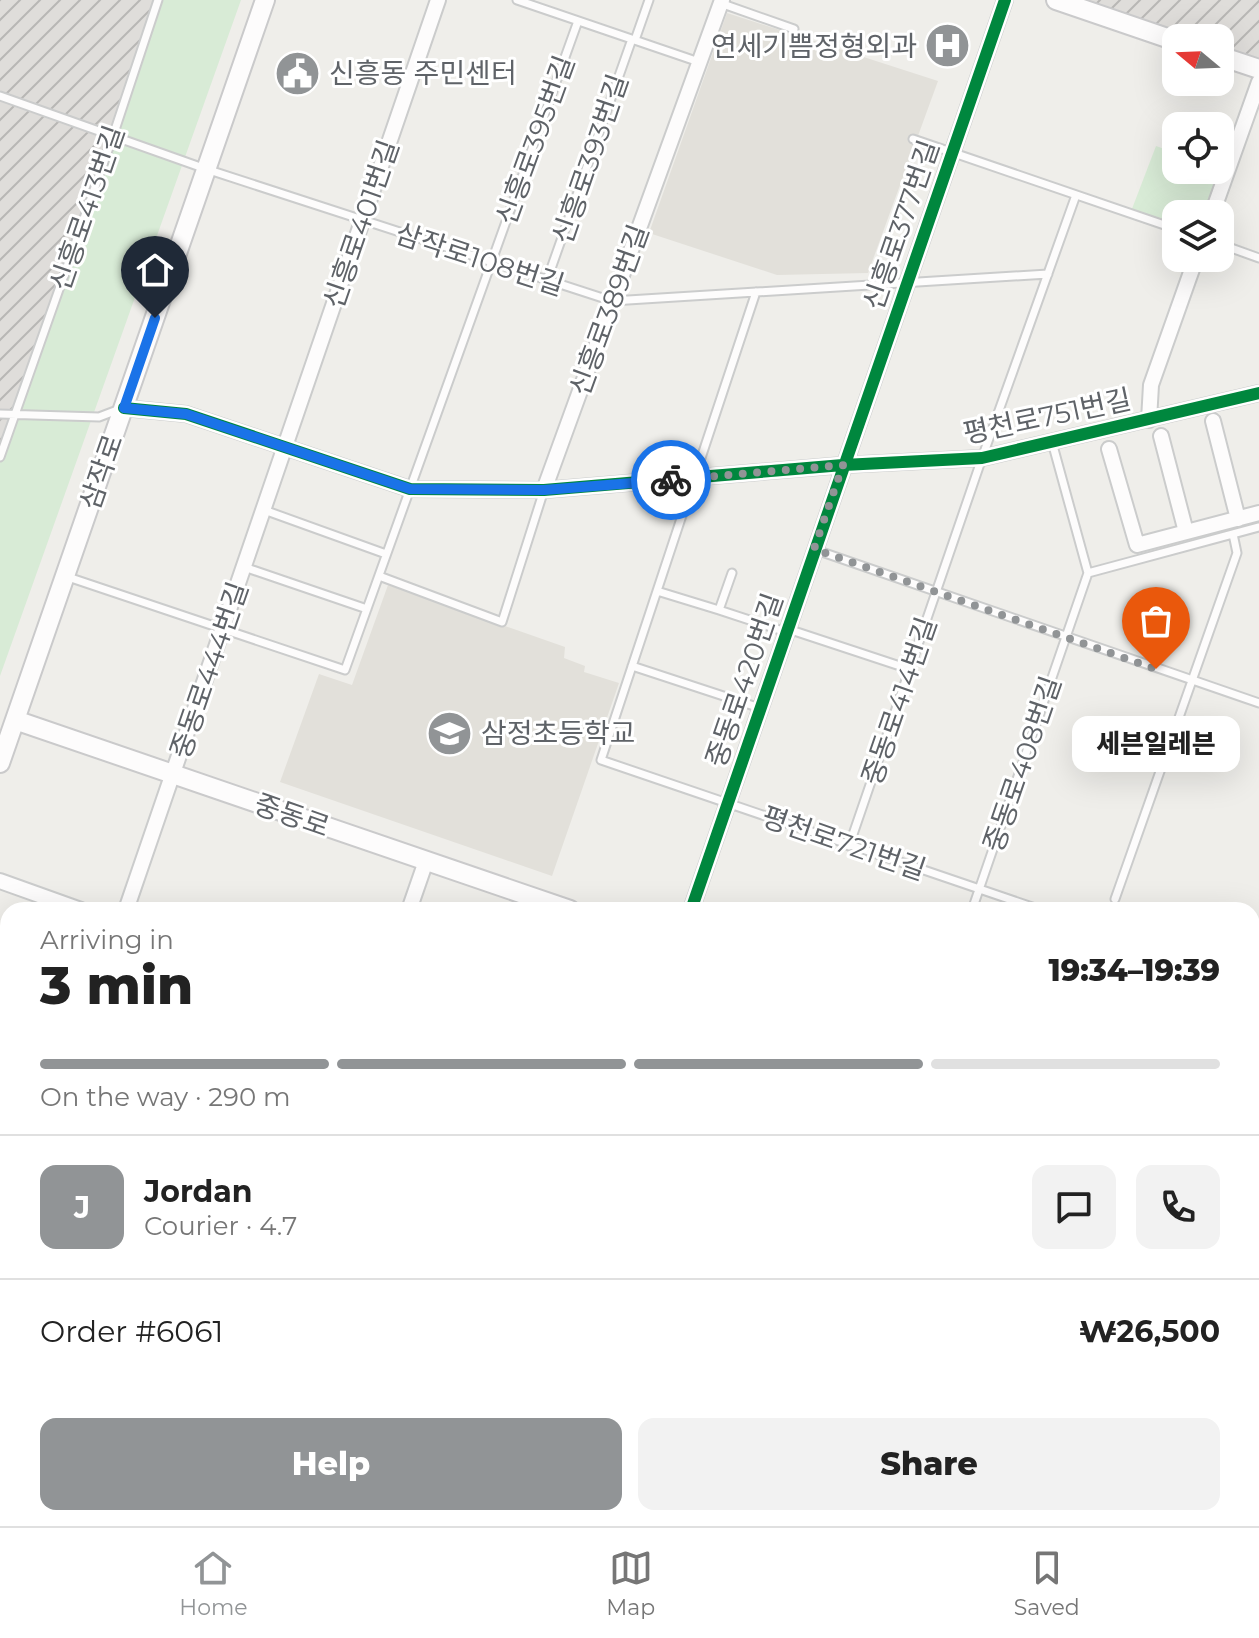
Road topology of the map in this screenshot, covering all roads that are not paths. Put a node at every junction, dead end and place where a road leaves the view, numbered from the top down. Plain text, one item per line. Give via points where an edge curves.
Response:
1 (158, 0) edge
2 (265, 0) edge
3 (438, 0) edge
4 (517, 0) edge
5 (649, 0) edge
6 (1005, 0) edge
7 (1056, 0) edge
8 (721, 2) edge
9 (578, 21) junction
10 (794, 29) dead end
11 (1162, 36) edge
12 (634, 40) junction
13 (1234, 61) edge
14 (699, 62) junction
15 (1259, 69) edge
16 (1259, 82) edge
17 (0, 96) edge
18 (113, 136) junction
19 (913, 139) dead end
20 (952, 151) junction
21 (206, 169) junction
22 (1076, 195) junction
23 (1217, 200) edge
24 (362, 221) junction
25 (1162, 224) edge
26 (1234, 249) edge
27 (1259, 258) edge
28 (492, 261) junction
29 (1191, 272) edge
30 (1048, 274) junction
31 (547, 280) junction
32 (906, 282) junction
33 (756, 292) junction
34 (612, 301) junction
35 (1259, 393) edge
36 (124, 408) junction
37 (0, 414) edge
38 (15, 415) junction
39 (1149, 420) junction
40 (1213, 421) dead end
41 (1161, 436) dead end
42 (1052, 442) junction
43 (285, 447) junction
44 (1109, 449) dead end
45 (0, 457) edge
46 (982, 458) junction
47 (843, 465) junction
48 (694, 478) junction
49 (410, 489) junction
50 (544, 490) junction
51 (264, 510) junction
52 (1259, 513) edge
53 (1238, 519) junction
54 (1259, 527) edge
55 (1186, 532) junction
56 (1233, 534) junction
57 (814, 549) junction
58 (386, 554) junction
59 (244, 567) junction
60 (732, 573) dead end
61 (1088, 573) junction
62 (65, 576) junction
63 (379, 576) junction
64 (657, 591) junction
65 (936, 592) junction
66 (367, 609) junction
67 (719, 610) junction
68 (223, 629) junction
69 (786, 632) junction
70 (1066, 637) junction
71 (632, 666) junction
72 (909, 669) junction
73 (1192, 681) junction
74 (1259, 703) edge
75 (760, 708) junction
76 (7, 718) edge
77 (0, 763) edge
78 (173, 774) junction
79 (727, 804) junction
80 (849, 846) junction
81 (426, 861) junction
82 (0, 881) edge
83 (979, 889) junction
84 (1115, 899) dead end
85 (59, 902) edge
86 (129, 902) edge
87 (412, 902) edge
88 (546, 902) edge
89 (694, 902) edge
90 (975, 902) edge
91 (1017, 902) edge

1 - 18 lane, 신흥로413번길
2 - 21 street, 삼작로
3 - 24 street, 신흥로401번길
4 - 9 lane
5 - 12 lane, 신흥로393번길
6 - 20 street, 신흥로377번길
7 - 11 street
8 - 10 lane
8 - 14 street, 신흥로389번길
9 - 12 lane
9 - 28 lane, 신흥로395번길
12 - 14 lane
12 - 31 lane, 신흥로393번길
13 - 15 street
14 - 34 street, 신흥로389번길
16 - 23 street
17 - 18 lane, 삼작로108번길
18 - 21 lane, 삼작로108번길
18 - 38 lane, 신흥로413번길
19 - 20 lane
20 - 22 lane
20 - 32 street, 신흥로377번길
21 - 24 lane, 삼작로108번길
21 - 36 street, 삼작로
22 - 25 lane
22 - 30 lane, 중동로414번길
24 - 28 lane, 삼작로108번길
24 - 43 street, 신흥로401번길
26 - 27 lane
28 - 31 lane, 삼작로108번길
28 - 49 lane, 신흥로395번길
29 - 39 street via 1151,385
30 - 32 lane, 삼작로108번길
30 - 46 lane, 중동로414번길
31 - 34 lane, 삼작로108번길
32 - 33 lane, 삼작로108번길
32 - 47 street, 신흥로377번길
33 - 34 lane, 삼작로108번길
33 - 48 lane
34 - 50 street, 신흥로389번길
35 - 39 street, 평천로751번길
36 - 38 lane via 99,417
36 - 43 street, 평천로751번길 via 186,414
36 - 62 street, 삼작로
37 - 38 lane
38 - 45 lane, 신흥로413번길
39 - 42 street, 평천로751번길
40 - 53 street
41 - 55 street
42 - 46 street, 평천로751번길
42 - 61 lane, 평천로751번길
43 - 49 street, 평천로751번길
43 - 51 street, 중동로444번길
44 - 55 street via 1137,545
46 - 47 street, 평천로751번길
46 - 65 lane, 중동로414번길
47 - 48 street, 평천로751번길
47 - 57 street, 중동로420번길
48 - 50 street, 평천로751번길
48 - 64 lane
49 - 50 street, 평천로751번길
49 - 58 lane, 신흥로395번길
50 - 63 lane, 신흥로389번길 via 502,622
51 - 58 lane
51 - 59 street, 중동로444번길
52 - 53 street
53 - 55 street
54 - 56 lane
56 - 61 lane
56 - 73 lane via 1237,553
57 - 65 lane
57 - 69 street, 중동로420번길
58 - 63 lane, 신흥로395번길
59 - 66 lane, 중동로444번길
59 - 68 street, 중동로444번길
60 - 67 lane
61 - 70 lane, 중동로408번길
62 - 68 lane
62 - 76 street, 삼작로
63 - 66 lane, 신흥로395번길
64 - 67 lane, 중동로420번길
64 - 71 lane
65 - 70 lane
65 - 72 lane, 중동로414번길
66 - 68 lane, 신흥로395번길 via 345,670
67 - 69 lane, 중동로420번길
68 - 78 street, 중동로444번길
69 - 72 lane, 중동로420번길
69 - 75 street, 중동로420번길
70 - 73 lane
70 - 83 lane, 중동로408번길
71 - 75 lane, 중동로420번길
71 - 79 lane, 평천로721번길 via 601,760
72 - 80 lane, 중동로414번길
73 - 74 lane
73 - 84 lane
75 - 79 street, 중동로420번길
76 - 77 street, 삼작로
76 - 78 street, 중동로
78 - 81 street, 중동로
78 - 86 street, 중동로444번길
79 - 80 lane, 평천로721번길
79 - 89 street, 중동로420번길
80 - 83 lane, 평천로721번길
81 - 87 street
81 - 88 street, 중동로
82 - 85 street
83 - 90 lane, 중동로408번길
83 - 91 lane, 평천로721번길

